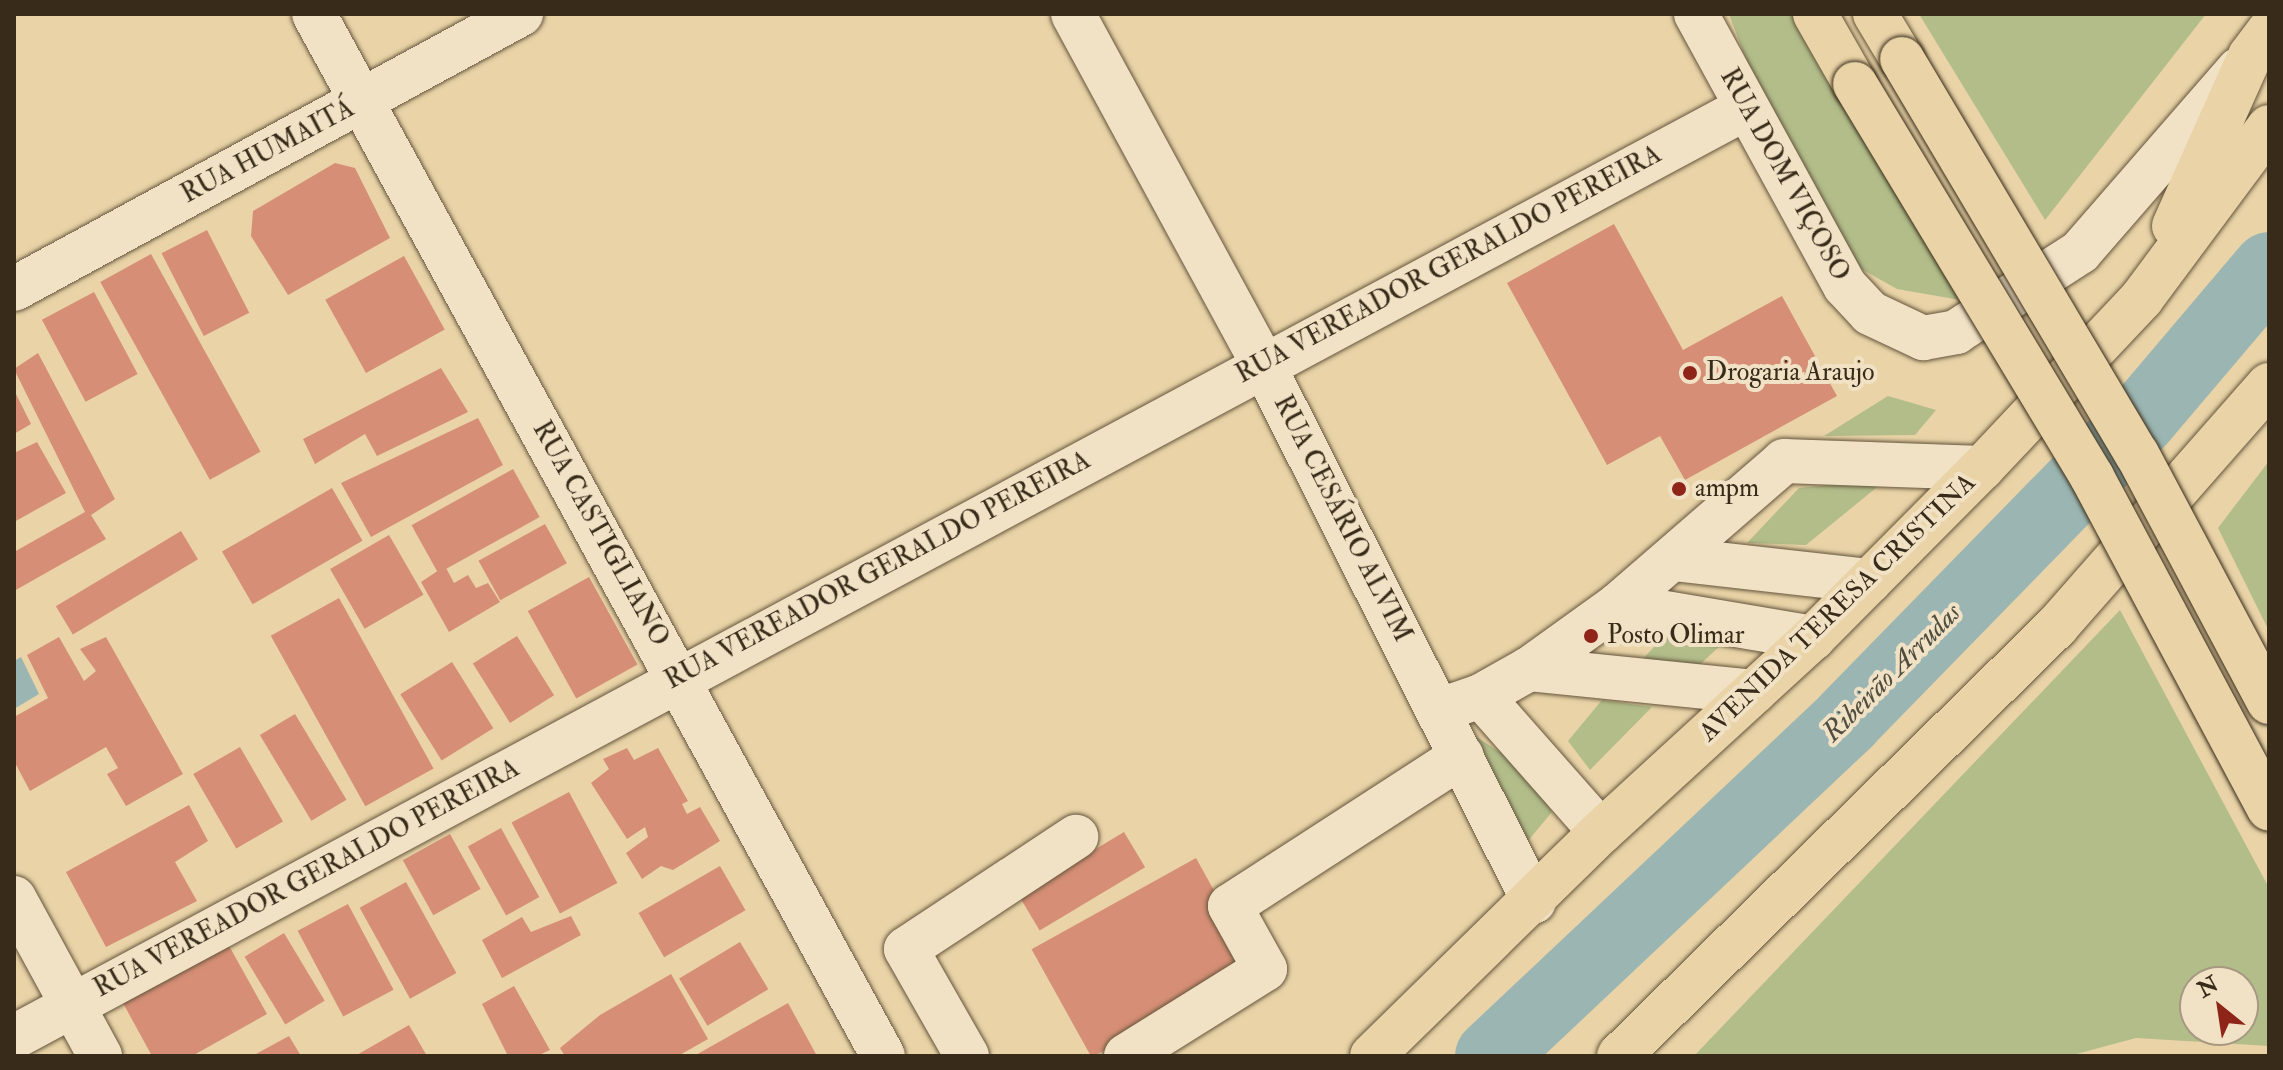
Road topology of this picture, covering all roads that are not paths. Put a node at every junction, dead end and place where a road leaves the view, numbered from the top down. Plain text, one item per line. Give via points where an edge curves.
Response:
1 (314, 14) edge
2 (521, 14) edge
3 (1073, 14) edge
4 (1696, 14) edge
5 (1815, 14) edge
6 (1875, 14) edge
7 (2259, 44) edge
8 (361, 101) junction
9 (1744, 109) junction
10 (2269, 127) edge
11 (14, 289) edge
12 (2142, 298) junction
13 (1263, 364) junction
14 (2269, 385) edge
15 (1982, 468) junction
16 (1673, 559) junction
17 (1870, 581) junction
18 (1618, 605) junction
19 (1813, 638) junction
20 (1529, 669) junction
21 (680, 678) junction
22 (1754, 692) junction
23 (1481, 696) junction
24 (2269, 702) edge
25 (1440, 710) junction
26 (1462, 756) junction
27 (2269, 809) edge
28 (1601, 832) junction
29 (1076, 837) dead end
30 (14, 898) edge
31 (1534, 902) junction
32 (73, 1005) junction
33 (14, 1037) edge
34 (100, 1056) edge
35 (883, 1056) edge
36 (967, 1056) edge
37 (1126, 1056) edge
38 (1372, 1056) edge
39 (1619, 1056) edge

1 - 8 street, RUA CASTIGLIANO
2 - 8 street, RUA HUMAITÁ
3 - 13 street, RUA CESÁRIO ALVIM
4 - 9 street, RUA DOM VIÇOSO
5 - 27 main road, bridge via 2092,477
6 - 24 main road, bridge via 2137,454
7 - 9 street, RUA DOM VIÇOSO via 2080,252 1956,332 1923,338 1870,313 1845,286
7 - 12 main road
8 - 11 street, RUA HUMAITÁ
8 - 21 street, RUA CASTIGLIANO
9 - 13 street, RUA VEREADOR GERALDO PEREIRA
10 - 12 main road, AVENIDA TERESA CRISTINA
12 - 15 main road, AVENIDA TERESA CRISTINA
13 - 21 street, RUA VEREADOR GERALDO PEREIRA
13 - 25 street, RUA CESÁRIO ALVIM
14 - 39 main road via 2057,626
15 - 16 street via 1784,461
15 - 17 main road, AVENIDA TERESA CRISTINA
16 - 17 street
16 - 18 street
17 - 19 main road, AVENIDA TERESA CRISTINA
18 - 19 street
18 - 20 street
19 - 22 main road, AVENIDA TERESA CRISTINA
20 - 22 street
20 - 23 street
21 - 32 street, RUA VEREADOR GERALDO PEREIRA
21 - 35 street, RUA CASTIGLIANO
22 - 28 main road, AVENIDA TERESA CRISTINA
23 - 25 street
23 - 28 street
25 - 26 street, RUA CESÁRIO ALVIM
26 - 31 street, RUA CESÁRIO ALVIM
26 - 37 street via 1230,906 1265,969
28 - 31 main road, AVENIDA TERESA CRISTINA
29 - 36 street via 906,949
30 - 32 street
31 - 38 main road, AVENIDA TERESA CRISTINA
32 - 33 street, RUA VEREADOR GERALDO PEREIRA
32 - 34 street

